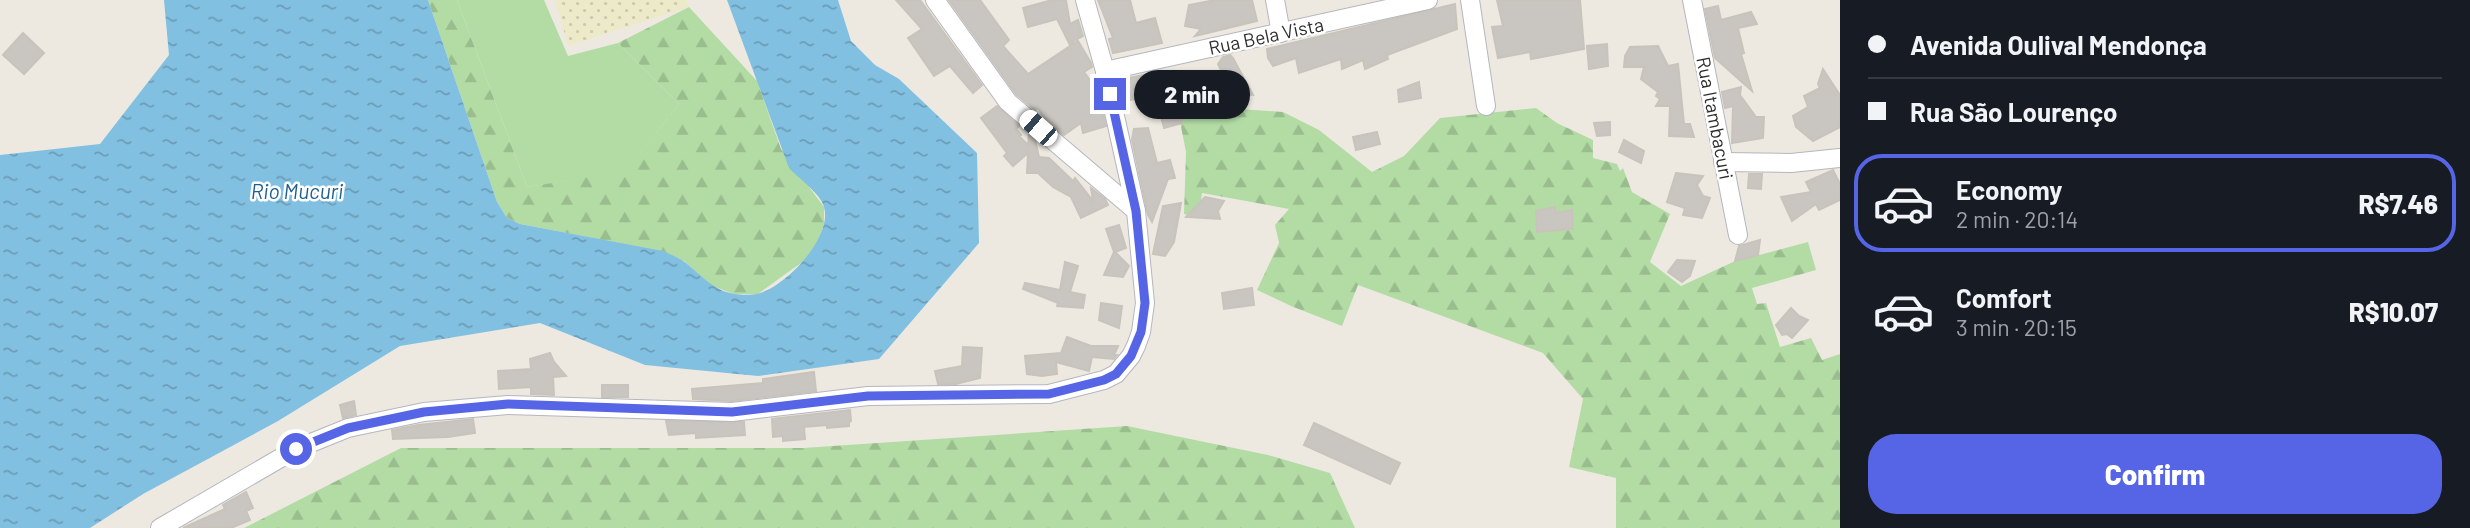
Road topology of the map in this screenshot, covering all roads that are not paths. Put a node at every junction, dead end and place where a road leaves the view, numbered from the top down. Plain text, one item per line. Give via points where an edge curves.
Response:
1 (936, 0) edge
2 (1085, 0) edge
3 (1275, 0) edge
4 (1427, 0) edge
5 (1470, 0) edge
6 (1692, 0) edge
7 (1281, 33) junction
8 (1105, 71) junction
9 (1486, 106) dead end
10 (1839, 158) edge
11 (1723, 162) junction
12 (1136, 211) junction
13 (1738, 235) dead end
14 (160, 528) edge

1 - 12 street via 1008,102
2 - 8 street
3 - 7 street
4 - 7 street, Rua Bela Vista
5 - 9 street
6 - 11 street, Rua Itambacuri
7 - 8 street, Rua Bela Vista
8 - 12 street
10 - 11 street
11 - 13 street, Rua Itambacuri
12 - 14 street via 1145,303 1141,332 1131,356 1104,380 1049,394 868,396 732,412 508,404 424,412 348,428 296,449

